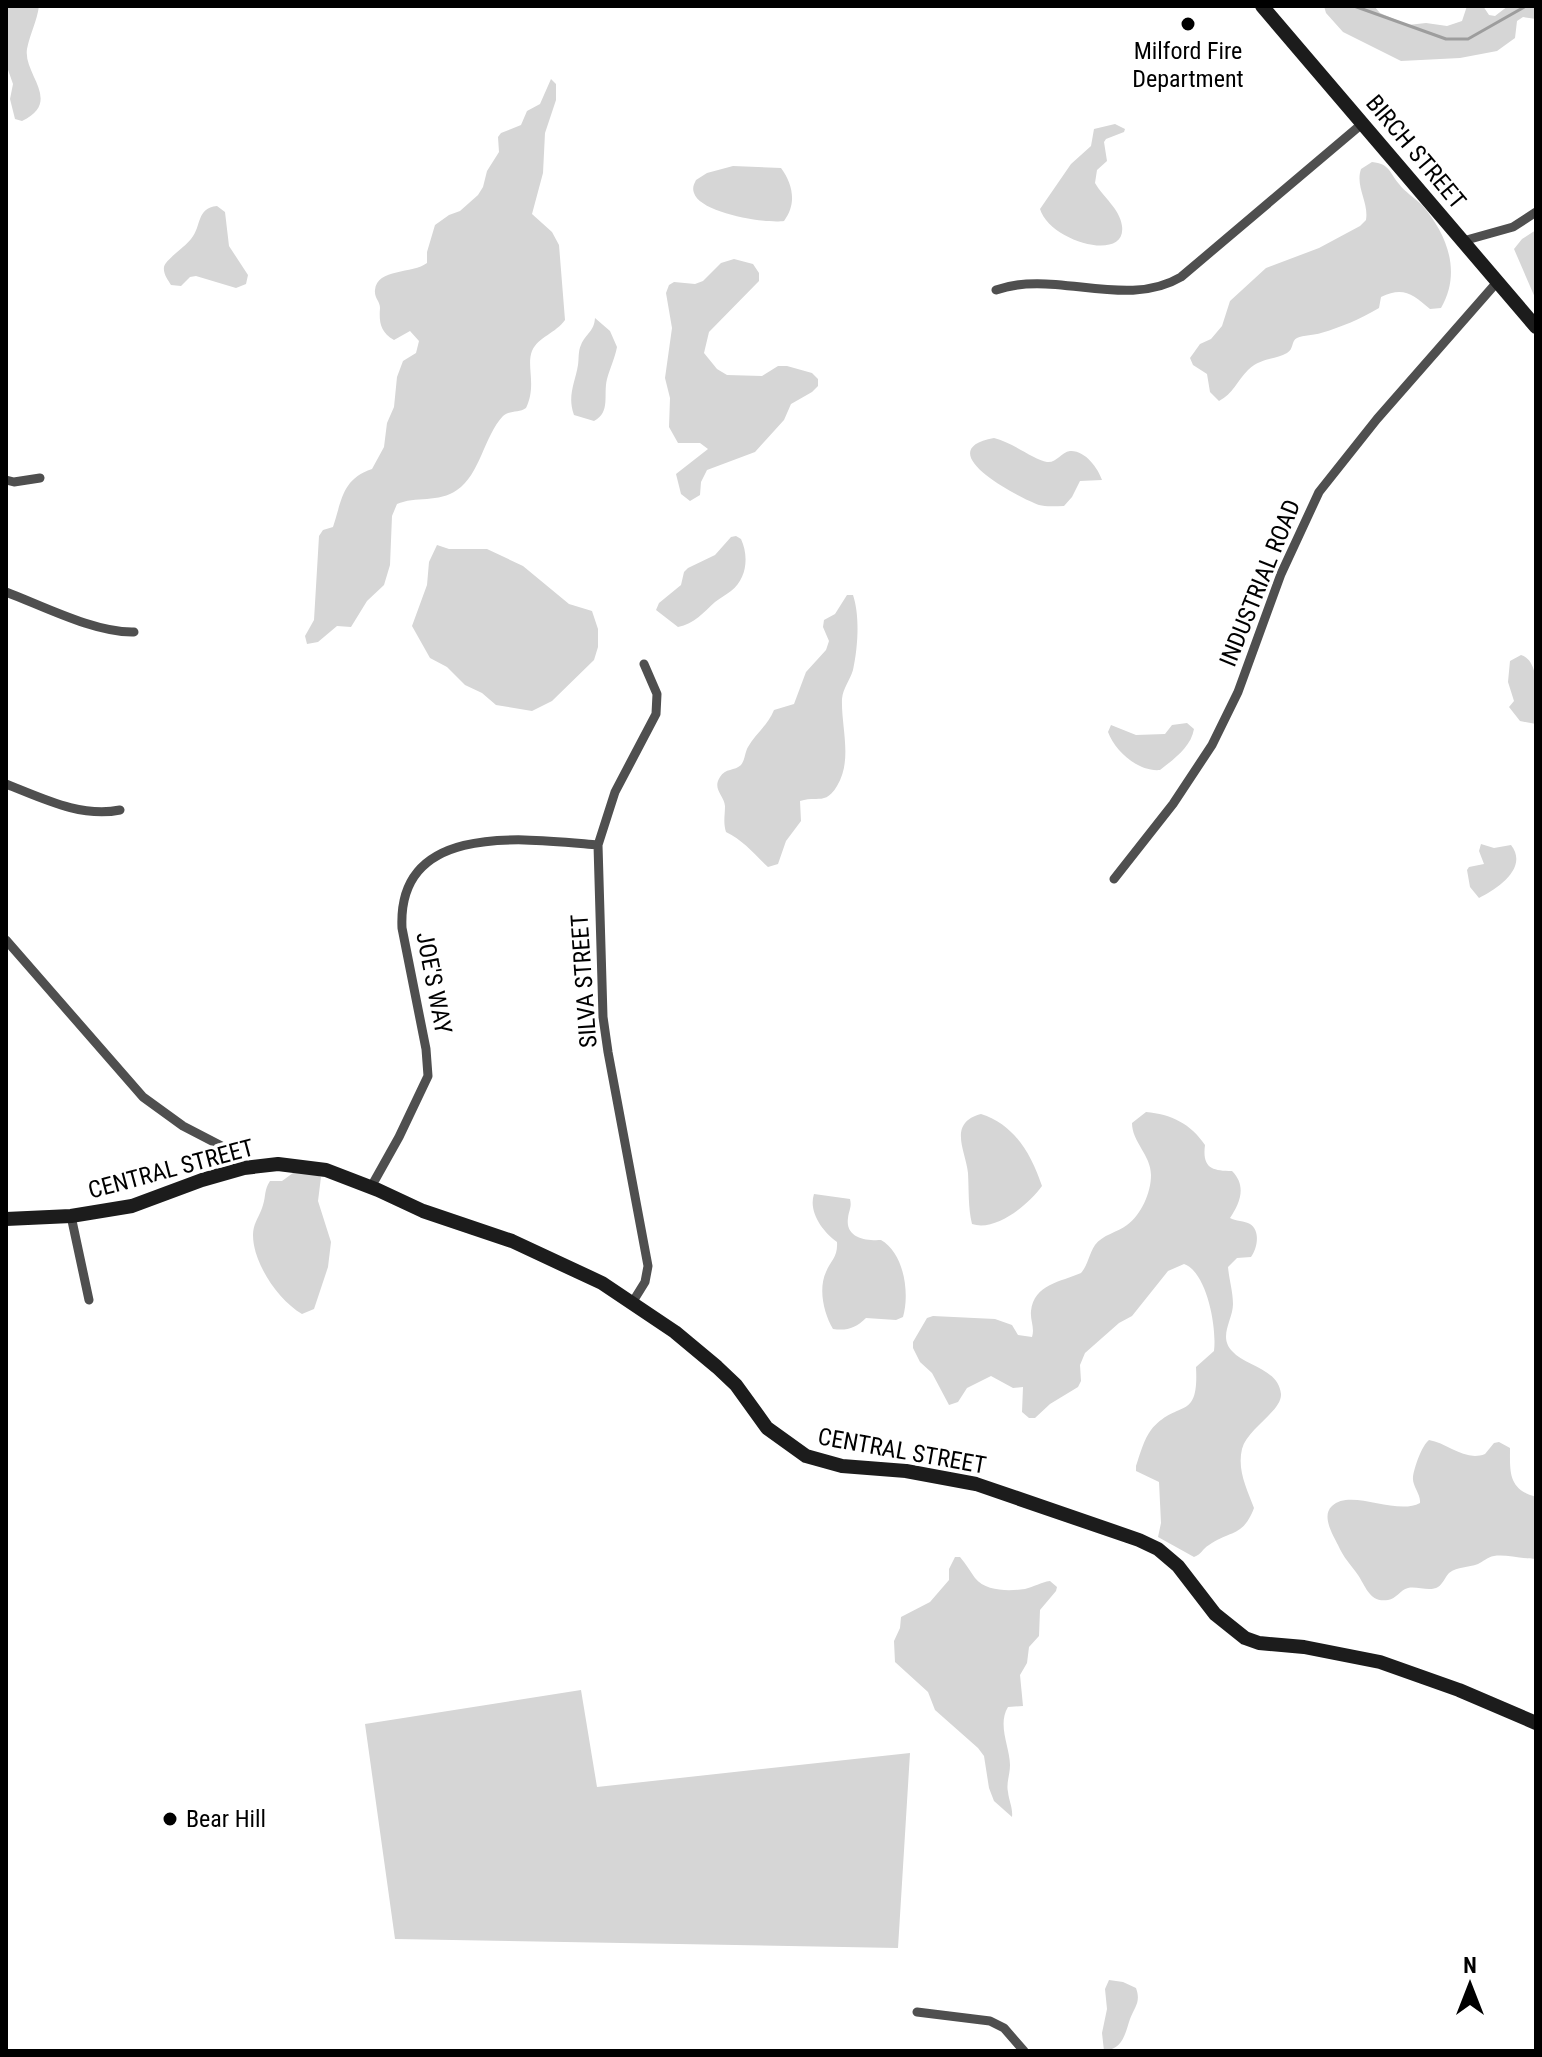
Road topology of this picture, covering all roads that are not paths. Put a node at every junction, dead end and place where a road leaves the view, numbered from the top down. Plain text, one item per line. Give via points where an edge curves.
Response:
1 (1262, 6) edge
2 (1363, 123) junction
3 (1536, 212) edge
4 (1463, 241) junction
5 (1498, 281) junction
6 (996, 290) dead end
7 (1536, 327) edge
8 (40, 478) dead end
9 (6, 480) edge
10 (6, 592) edge
11 (134, 632) dead end
12 (644, 664) dead end
13 (6, 784) edge
14 (120, 810) dead end
15 (598, 845) junction
16 (1114, 879) dead end
17 (6, 940) edge
18 (244, 1168) junction
19 (371, 1187) junction
20 (71, 1216) junction
21 (6, 1219) edge
22 (89, 1300) dead end
23 (632, 1303) junction
24 (1536, 1723) edge
25 (917, 2012) dead end
26 (1024, 2051) edge

1 - 2 street, BIRCH STREET
2 - 4 street, BIRCH STREET
2 - 6 street via 1181,277 1162,287 1023,284
3 - 4 street via 1513,227
4 - 5 street, BIRCH STREET
5 - 7 street, BIRCH STREET
5 - 16 street, INDUSTRIAL ROAD via 1319,492 1212,745
8 - 9 street
10 - 11 street via 96,626
12 - 15 street, SILVA STREET via 657,694 656,714 615,792
13 - 14 street via 70,808
15 - 19 street, JOE'S WAY via 540,840 461,845 429,859 415,874 401,913 428,1076
15 - 23 street, SILVA STREET via 603,1017 648,1266
17 - 18 street via 143,1097 235,1153
18 - 19 street, CENTRAL STREET via 300,1166
18 - 20 street, CENTRAL STREET via 132,1206
19 - 23 street, CENTRAL STREET via 512,1241
20 - 21 street, CENTRAL STREET
20 - 22 street
23 - 24 street, CENTRAL STREET via 717,1367 767,1428 806,1456 842,1466 976,1484 1139,1540 1178,1566 1215,1614 1245,1638 1380,1662
25 - 26 street via 990,2021 1014,2036

